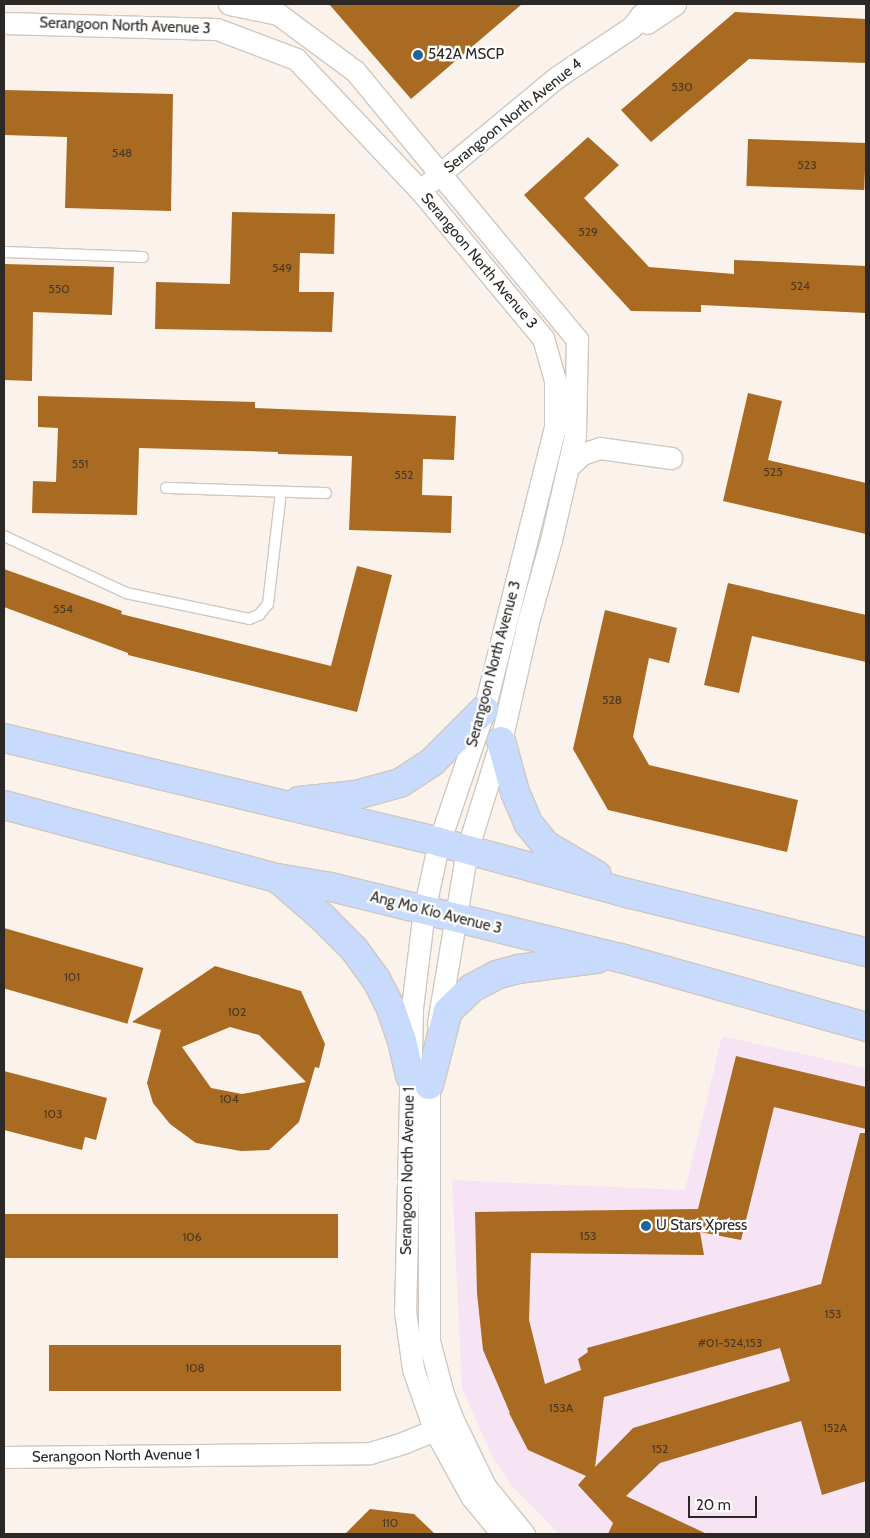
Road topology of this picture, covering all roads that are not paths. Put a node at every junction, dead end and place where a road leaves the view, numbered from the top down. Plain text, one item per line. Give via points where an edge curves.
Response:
1 (229, 4) edge
2 (675, 4) edge
3 (642, 16) edge
4 (4, 23) edge
5 (442, 174) junction
6 (420, 190) junction
7 (4, 252) edge
8 (143, 257) dead end
9 (671, 458) dead end
10 (568, 467) junction
11 (166, 488) dead end
12 (281, 492) junction
13 (326, 493) dead end
14 (4, 536) edge
15 (484, 710) junction
16 (4, 738) edge
17 (501, 741) junction
18 (277, 803) junction
19 (4, 805) edge
20 (439, 842) junction
21 (467, 850) junction
22 (277, 878) junction
23 (631, 894) junction
24 (424, 910) junction
25 (454, 917) junction
26 (866, 952) edge
27 (621, 958) junction
28 (866, 1027) edge
29 (420, 1080) junction
30 (454, 1422) junction
31 (434, 1430) junction
32 (4, 1457) edge
33 (502, 1534) edge
34 (524, 1534) edge

1 - 5 street, Serangoon North Avenue 3 via 278,14 355,71
2 - 3 street, Serangoon North Avenue 4
3 - 5 street, Serangoon North Avenue 4 via 557,77
4 - 6 street, Serangoon North Avenue 3 via 217,28 296,59
5 - 6 street, Serangoon North Avenue 4
5 - 10 street, Serangoon North Avenue 3 via 577,339 575,436
6 - 15 street, Serangoon North Avenue 3 via 543,338 555,380 556,427
7 - 8 lane
9 - 10 street via 600,448 582,454
10 - 17 street, Serangoon North Avenue 3
11 - 12 lane
12 - 13 lane
12 - 14 lane via 268,604 259,615 248,619 126,593
15 - 18 highway via 432,762 400,783 356,796
15 - 20 street, Serangoon North Avenue 3
16 - 18 highway
17 - 21 street, Serangoon North Avenue 3
17 - 23 highway via 515,792 528,823 546,845
18 - 20 highway
19 - 22 highway, Ang Mo Kio Avenue 3
20 - 21 highway
20 - 24 street, Serangoon North Avenue 3
21 - 23 highway
21 - 25 street, Serangoon North Avenue 3
22 - 24 highway, Ang Mo Kio Avenue 3 via 331,887
22 - 29 highway via 354,949 376,979
23 - 26 highway
24 - 25 highway, Ang Mo Kio Avenue 3
24 - 29 street, Serangoon North Avenue 1 via 412,1008
25 - 27 highway, Ang Mo Kio Avenue 3
25 - 29 street, Serangoon North Avenue 1
27 - 28 highway, Ang Mo Kio Avenue 3
27 - 29 highway via 518,969 496,975 472,988 448,1011
29 - 30 street, Serangoon North Avenue 1 via 429,1341
29 - 31 street, Serangoon North Avenue 1 via 405,1311 413,1368
30 - 31 street, Serangoon North Avenue 1
30 - 34 street, Serangoon North Avenue 1 via 485,1486
31 - 32 street, Serangoon North Avenue 1 via 370,1453
31 - 33 street, Serangoon North Avenue 1 via 471,1496

